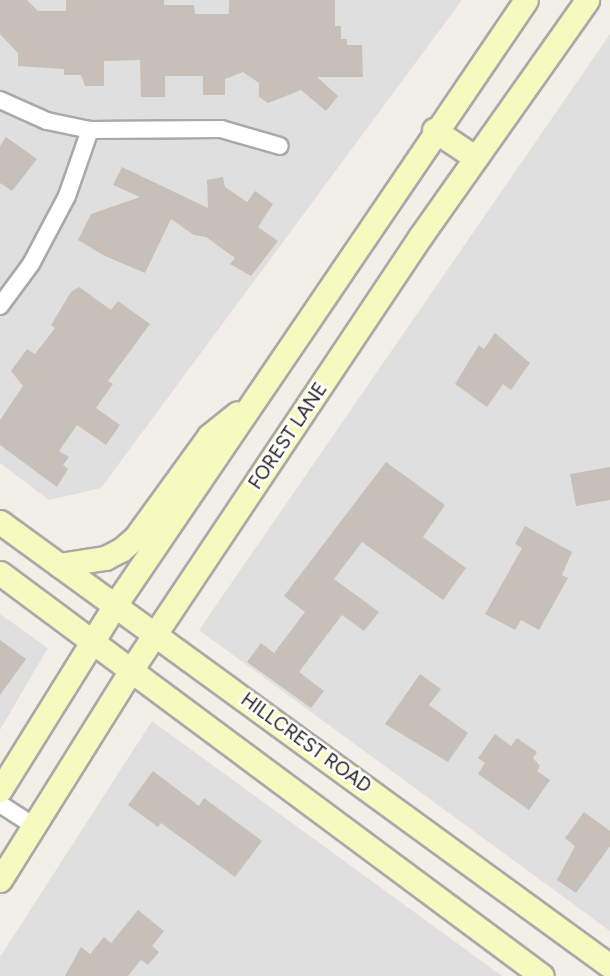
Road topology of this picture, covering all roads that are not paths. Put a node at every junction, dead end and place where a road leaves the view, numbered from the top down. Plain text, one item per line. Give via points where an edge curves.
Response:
1 (526, 0) edge
2 (587, 0) edge
3 (0, 100) edge
4 (90, 130) junction
5 (434, 130) junction
6 (280, 146) dead end
7 (476, 158) junction
8 (0, 306) edge
9 (258, 395) junction
10 (0, 522) edge
11 (59, 565) junction
12 (0, 573) edge
13 (116, 605) junction
14 (157, 633) junction
15 (92, 640) junction
16 (131, 670) junction
17 (0, 790) edge
18 (0, 804) edge
19 (34, 826) junction
20 (0, 880) edge
21 (610, 966) edge
22 (542, 976) edge
23 (602, 976) edge

1 - 5 main road
2 - 7 main road, FOREST LANE
3 - 4 street via 47,121
4 - 6 street via 221,129
4 - 8 street via 67,196 31,264
5 - 7 main road
5 - 9 main road
7 - 14 main road, FOREST LANE
9 - 11 main road via 209,436 121,550 96,561
9 - 13 main road
10 - 11 main road, HILLCREST ROAD
11 - 13 main road, HILLCREST ROAD
12 - 15 main road
13 - 14 main road, HILLCREST ROAD
13 - 15 main road
14 - 16 main road, FOREST LANE
14 - 21 main road, HILLCREST ROAD
15 - 16 main road
15 - 17 main road
16 - 19 main road, FOREST LANE
16 - 22 main road
18 - 19 street
19 - 20 main road, FOREST LANE
21 - 23 street

